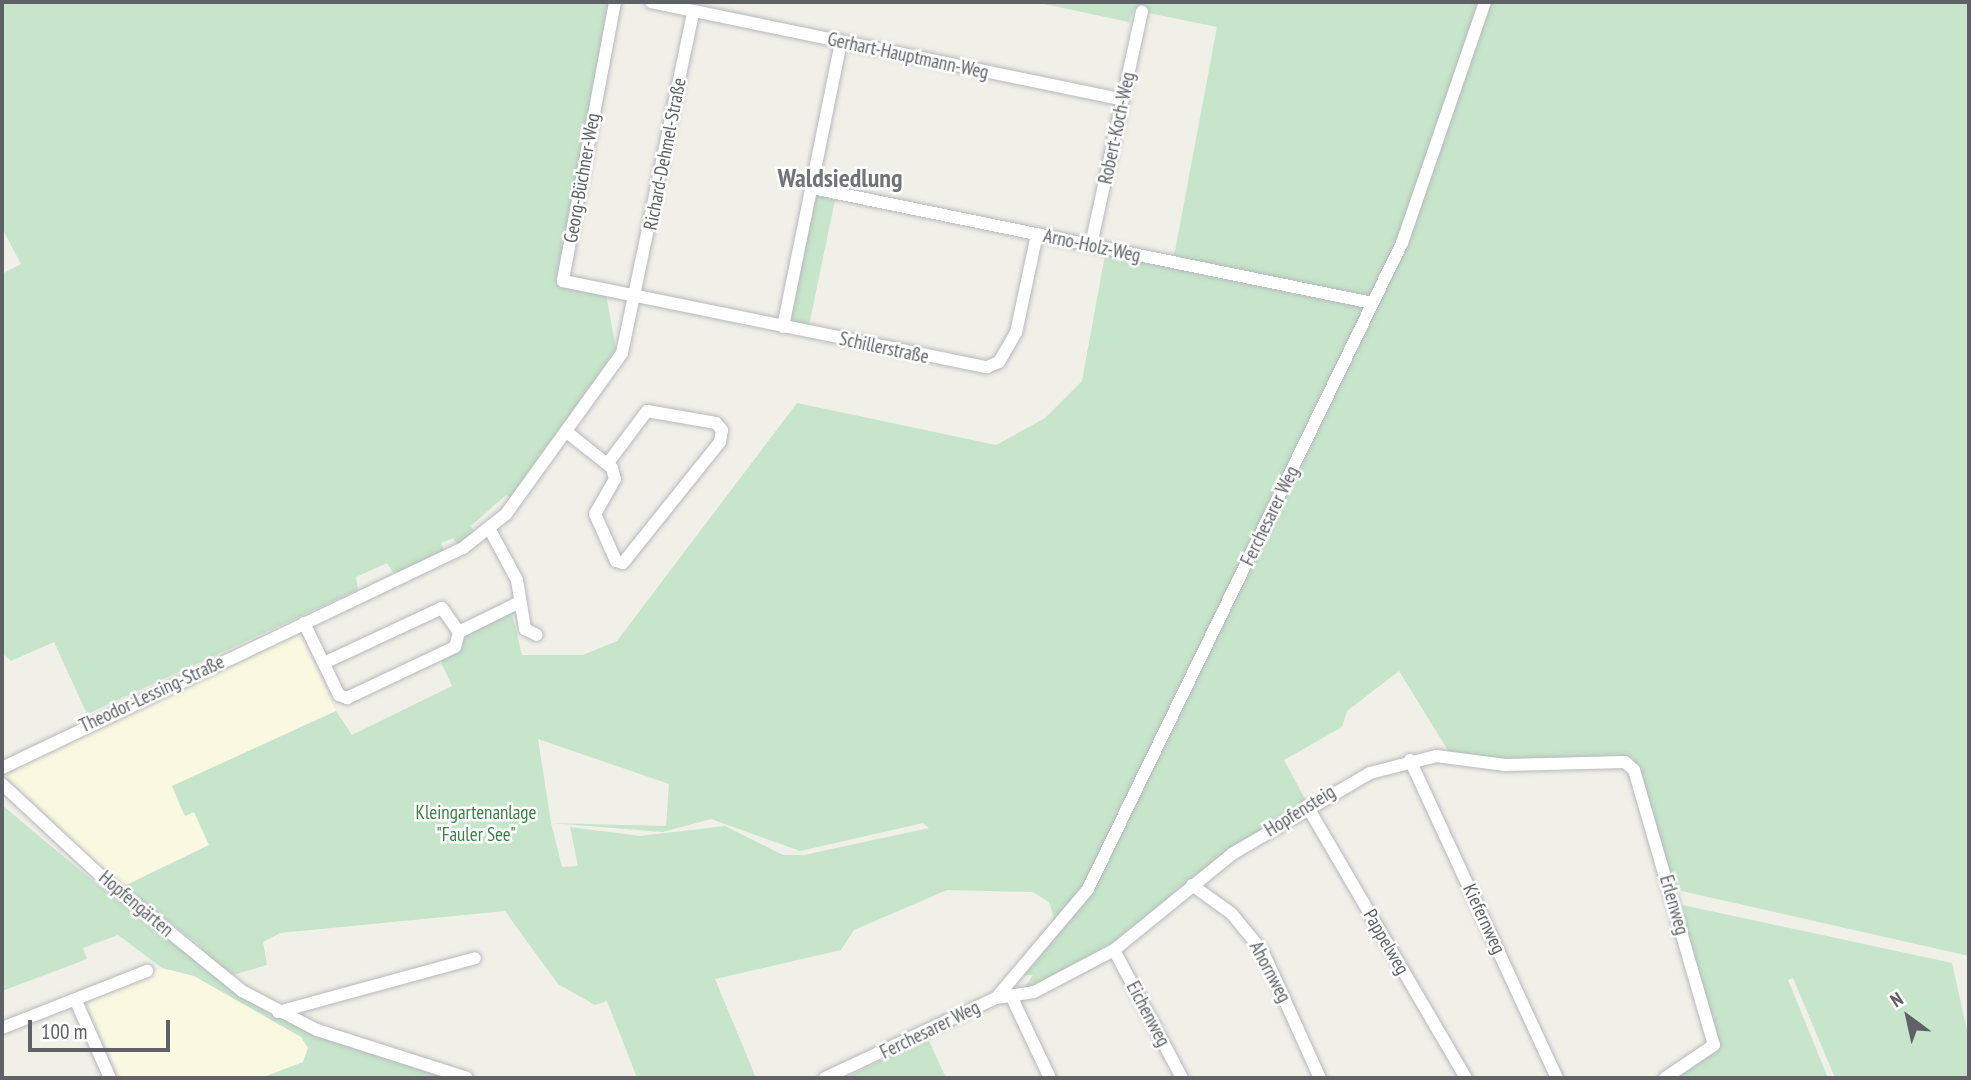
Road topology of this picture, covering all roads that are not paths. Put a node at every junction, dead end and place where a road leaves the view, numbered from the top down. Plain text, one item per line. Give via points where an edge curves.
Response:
1 (615, 2) edge
2 (651, 2) edge
3 (1485, 2) edge
4 (1142, 11) dead end
5 (693, 12) junction
6 (841, 42) junction
7 (1123, 100) junction
8 (812, 188) junction
9 (1037, 234) junction
10 (1091, 245) junction
11 (637, 296) junction
12 (1372, 303) junction
13 (783, 327) junction
14 (568, 433) junction
15 (608, 463) junction
16 (490, 530) junction
17 (520, 602) junction
18 (304, 623) junction
19 (459, 632) junction
20 (537, 635) dead end
21 (324, 663) junction
22 (1410, 760) junction
23 (1631, 765) joint
24 (2, 768) edge
25 (2, 784) edge
26 (1307, 806) junction
27 (1192, 885) junction
28 (1114, 950) junction
29 (475, 958) dead end
30 (148, 971) dead end
31 (996, 998) junction
32 (1012, 998) junction
33 (76, 1000) junction
34 (278, 1012) junction
35 (2, 1028) edge
36 (110, 1078) edge
37 (467, 1078) edge
38 (825, 1078) edge
39 (1050, 1078) edge
40 (1182, 1078) edge
41 (1320, 1078) edge
42 (1466, 1078) edge
43 (1557, 1078) edge
44 (1665, 1078) edge

1 - 11 street, Georg-Büchner-Weg via 563,281
2 - 5 street
3 - 12 street, Ferchesarer Weg via 1415,210
4 - 7 street, Robert-Koch-Weg
5 - 6 street, Gerhart-Hauptmann-Weg
5 - 11 street, Richard-Dehmel-Straße
6 - 7 street, Gerhart-Hauptmann-Weg
6 - 8 street
7 - 10 street, Robert-Koch-Weg
8 - 9 street, Arno-Holz-Weg
8 - 13 street
9 - 10 street, Arno-Holz-Weg
9 - 13 street, Schillerstraße via 1016,333 999,362 987,367
10 - 12 street, Arno-Holz-Weg
11 - 13 street, Schillerstraße
11 - 14 street, Theodor-Lessing-Straße via 621,353
12 - 31 street, Ferchesarer Weg via 1110,851 1069,918
14 - 15 street
14 - 16 street, Theodor-Lessing-Straße
15 - 15 street via 647,411 716,423 722,430 720,443 622,563 616,561 594,514 615,479
16 - 17 street via 517,580
16 - 18 street, Theodor-Lessing-Straße
17 - 19 street
17 - 20 street via 525,629
18 - 21 street
18 - 24 street, Theodor-Lessing-Straße
19 - 21 street via 442,608
19 - 21 street via 455,647 347,698 339,695
22 - 23 street, Hopfensteig via 1446,756 1505,765
22 - 26 street, Hopfensteig via 1343,784
22 - 43 street, Kiefernweg
23 - 44 street, Erlenweg via 1714,1045
25 - 34 street, Hopfengärten via 209,969
26 - 27 street, Hopfensteig
26 - 42 street, Pappelweg
27 - 28 street, Hopfensteig
27 - 41 street, Ahornweg via 1232,914 1263,952
28 - 32 street, Hopfensteig
28 - 40 street, Eichenweg
29 - 34 street via 416,967
30 - 33 street
31 - 32 street, Ferchesarer Weg
31 - 38 street, Ferchesarer Weg
32 - 39 street
33 - 35 street
33 - 36 street
34 - 37 street, Hopfengärten via 369,1050

